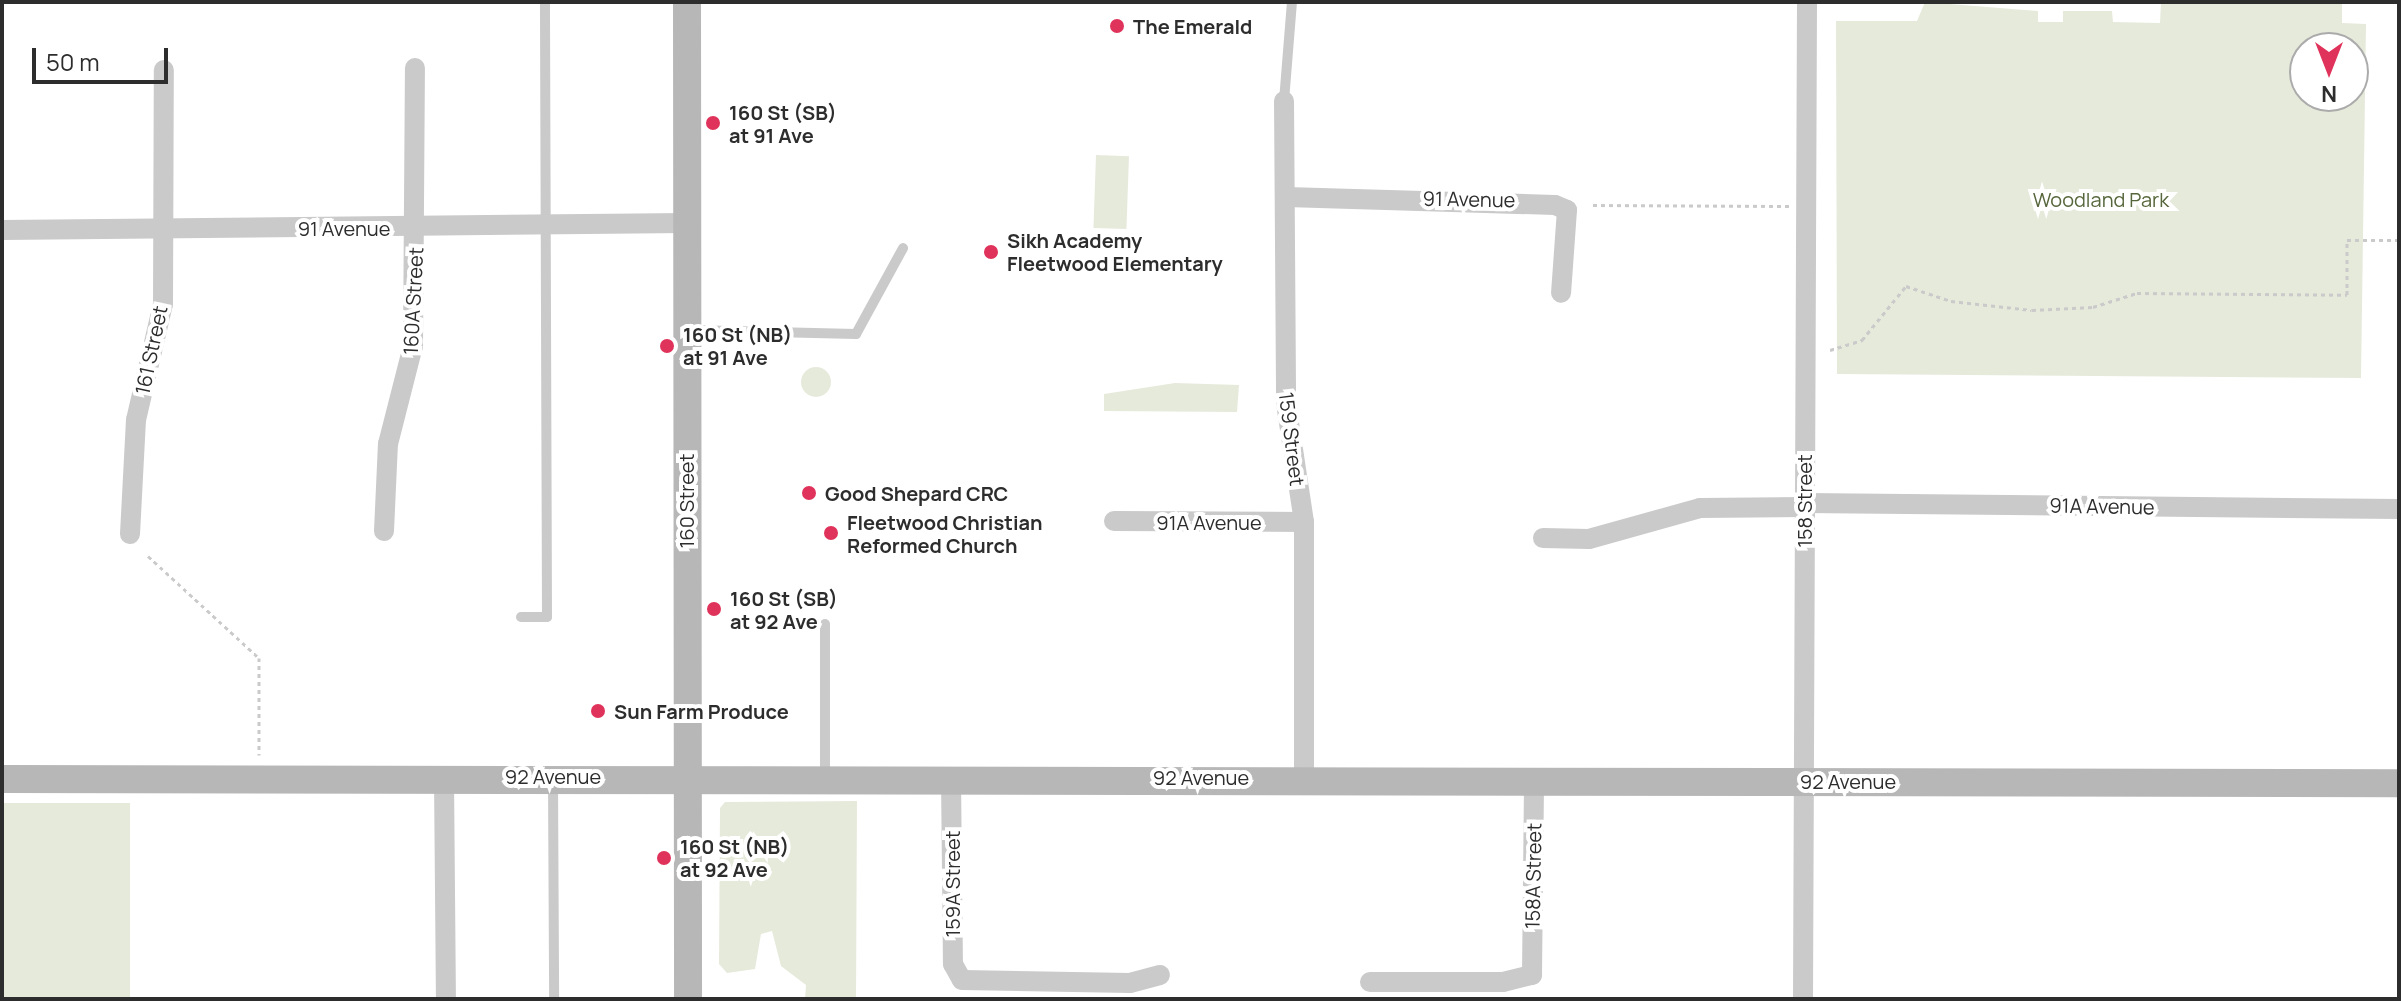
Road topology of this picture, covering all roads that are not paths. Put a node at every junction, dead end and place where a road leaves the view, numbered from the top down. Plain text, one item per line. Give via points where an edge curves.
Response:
1 (545, 2) edge
2 (687, 2) edge
3 (1292, 2) edge
4 (1807, 2) edge
5 (415, 68) dead end
6 (164, 70) dead end
7 (1284, 101) joint
8 (1286, 197) junction
9 (687, 223) junction
10 (547, 225) junction
11 (417, 227) junction
12 (164, 229) junction
13 (2, 230) edge
14 (903, 248) dead end
15 (1561, 293) dead end
16 (687, 330) junction
17 (1804, 505) junction
18 (2399, 509) edge
19 (1114, 521) dead end
20 (1304, 522) junction
21 (384, 531) dead end
22 (130, 534) dead end
23 (1543, 538) dead end
24 (521, 617) dead end
25 (825, 624) dead end
26 (553, 776) junction
27 (687, 776) junction
28 (825, 776) junction
29 (444, 777) junction
30 (951, 777) junction
31 (1304, 777) junction
32 (1534, 778) junction
33 (2, 779) edge
34 (1803, 781) junction
35 (2399, 783) edge
36 (1160, 975) dead end
37 (1370, 982) dead end
38 (446, 999) edge
39 (554, 999) edge
40 (688, 999) edge
41 (1803, 999) edge

1 - 10 lane
2 - 9 street, 160 Street
3 - 7 lane
4 - 17 street, 158 Street
5 - 11 street, 160A Street
6 - 12 street, 161 Street
7 - 8 street, 159 Street
8 - 15 street, 91 Avenue via 1555,205 1567,210
8 - 20 street, 159 Street via 1286,403
9 - 10 street, 91 Avenue
9 - 16 street, 160 Street
10 - 11 street, 91 Avenue
10 - 24 lane via 547,617
11 - 12 street, 91 Avenue
11 - 21 street, 160A Street via 413,346 388,444
12 - 13 street, 91 Avenue
12 - 22 street, 161 Street via 163,304 136,420
14 - 16 lane via 856,334
16 - 27 street, 160 Street
17 - 18 street, 91A Avenue
17 - 23 street, 91A Avenue via 1700,508 1589,539
17 - 34 street, 158 Street
19 - 20 street, 91A Avenue
20 - 31 street, 159 Street
25 - 28 lane
26 - 27 street, 92 Avenue
26 - 29 street, 92 Avenue
26 - 39 lane
27 - 28 street, 92 Avenue
27 - 40 street, 160 Street
28 - 30 street, 92 Avenue
29 - 33 street, 92 Avenue
29 - 38 street
30 - 31 street, 92 Avenue
30 - 36 street, 159A Street via 953,964 970,983 1130,983
31 - 32 street, 92 Avenue
32 - 34 street, 92 Avenue
32 - 37 street, 158A Street via 1532,975 1503,982
34 - 35 street, 92 Avenue
34 - 41 street, 158 Street

